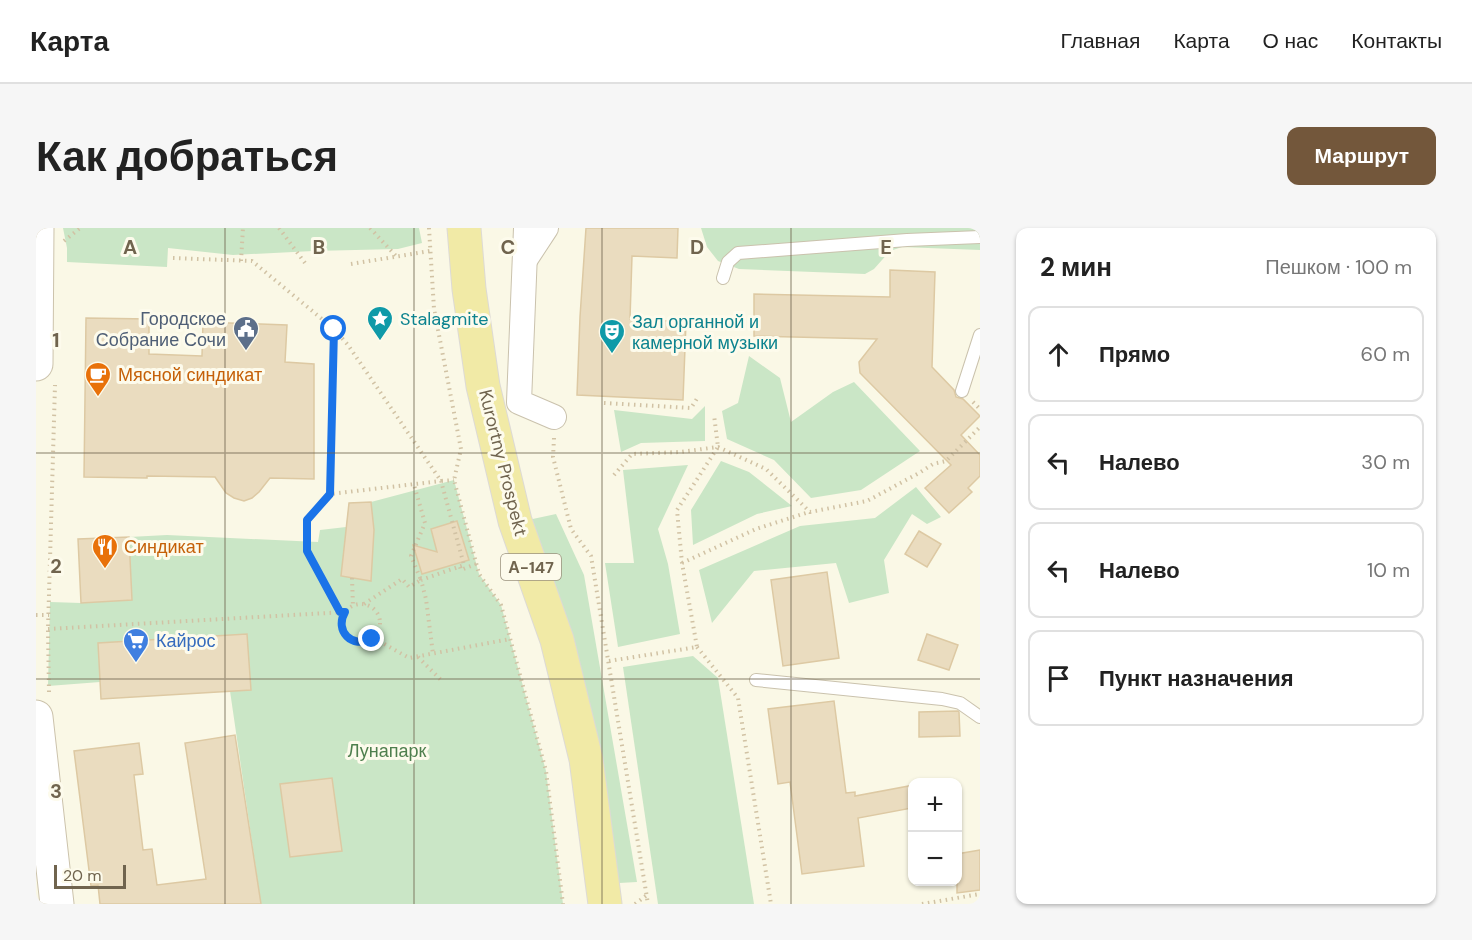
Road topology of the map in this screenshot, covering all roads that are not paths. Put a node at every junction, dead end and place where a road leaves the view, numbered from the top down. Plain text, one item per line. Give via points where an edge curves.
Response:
1 (464, 228) edge
2 (526, 228) edge
3 (546, 228) edge
4 (48, 232) edge
5 (980, 237) edge
6 (525, 260) junction
7 (723, 278) dead end
8 (980, 334) edge
9 (46, 372) edge
10 (962, 391) dead end
11 (554, 417) road end
12 (756, 680) dead end
13 (43, 709) edge
14 (980, 717) edge
15 (57, 904) edge
16 (605, 904) edge

1 - 16 main road, Kurortny Prospekt / А-147 via 483,386 515,521 557,640 586,759
2 - 6 street
3 - 6 street
4 - 9 main road
5 - 7 lane via 738,253 728,262
6 - 11 street via 519,402
8 - 10 lane
12 - 14 lane via 942,699 960,703
13 - 15 main road

